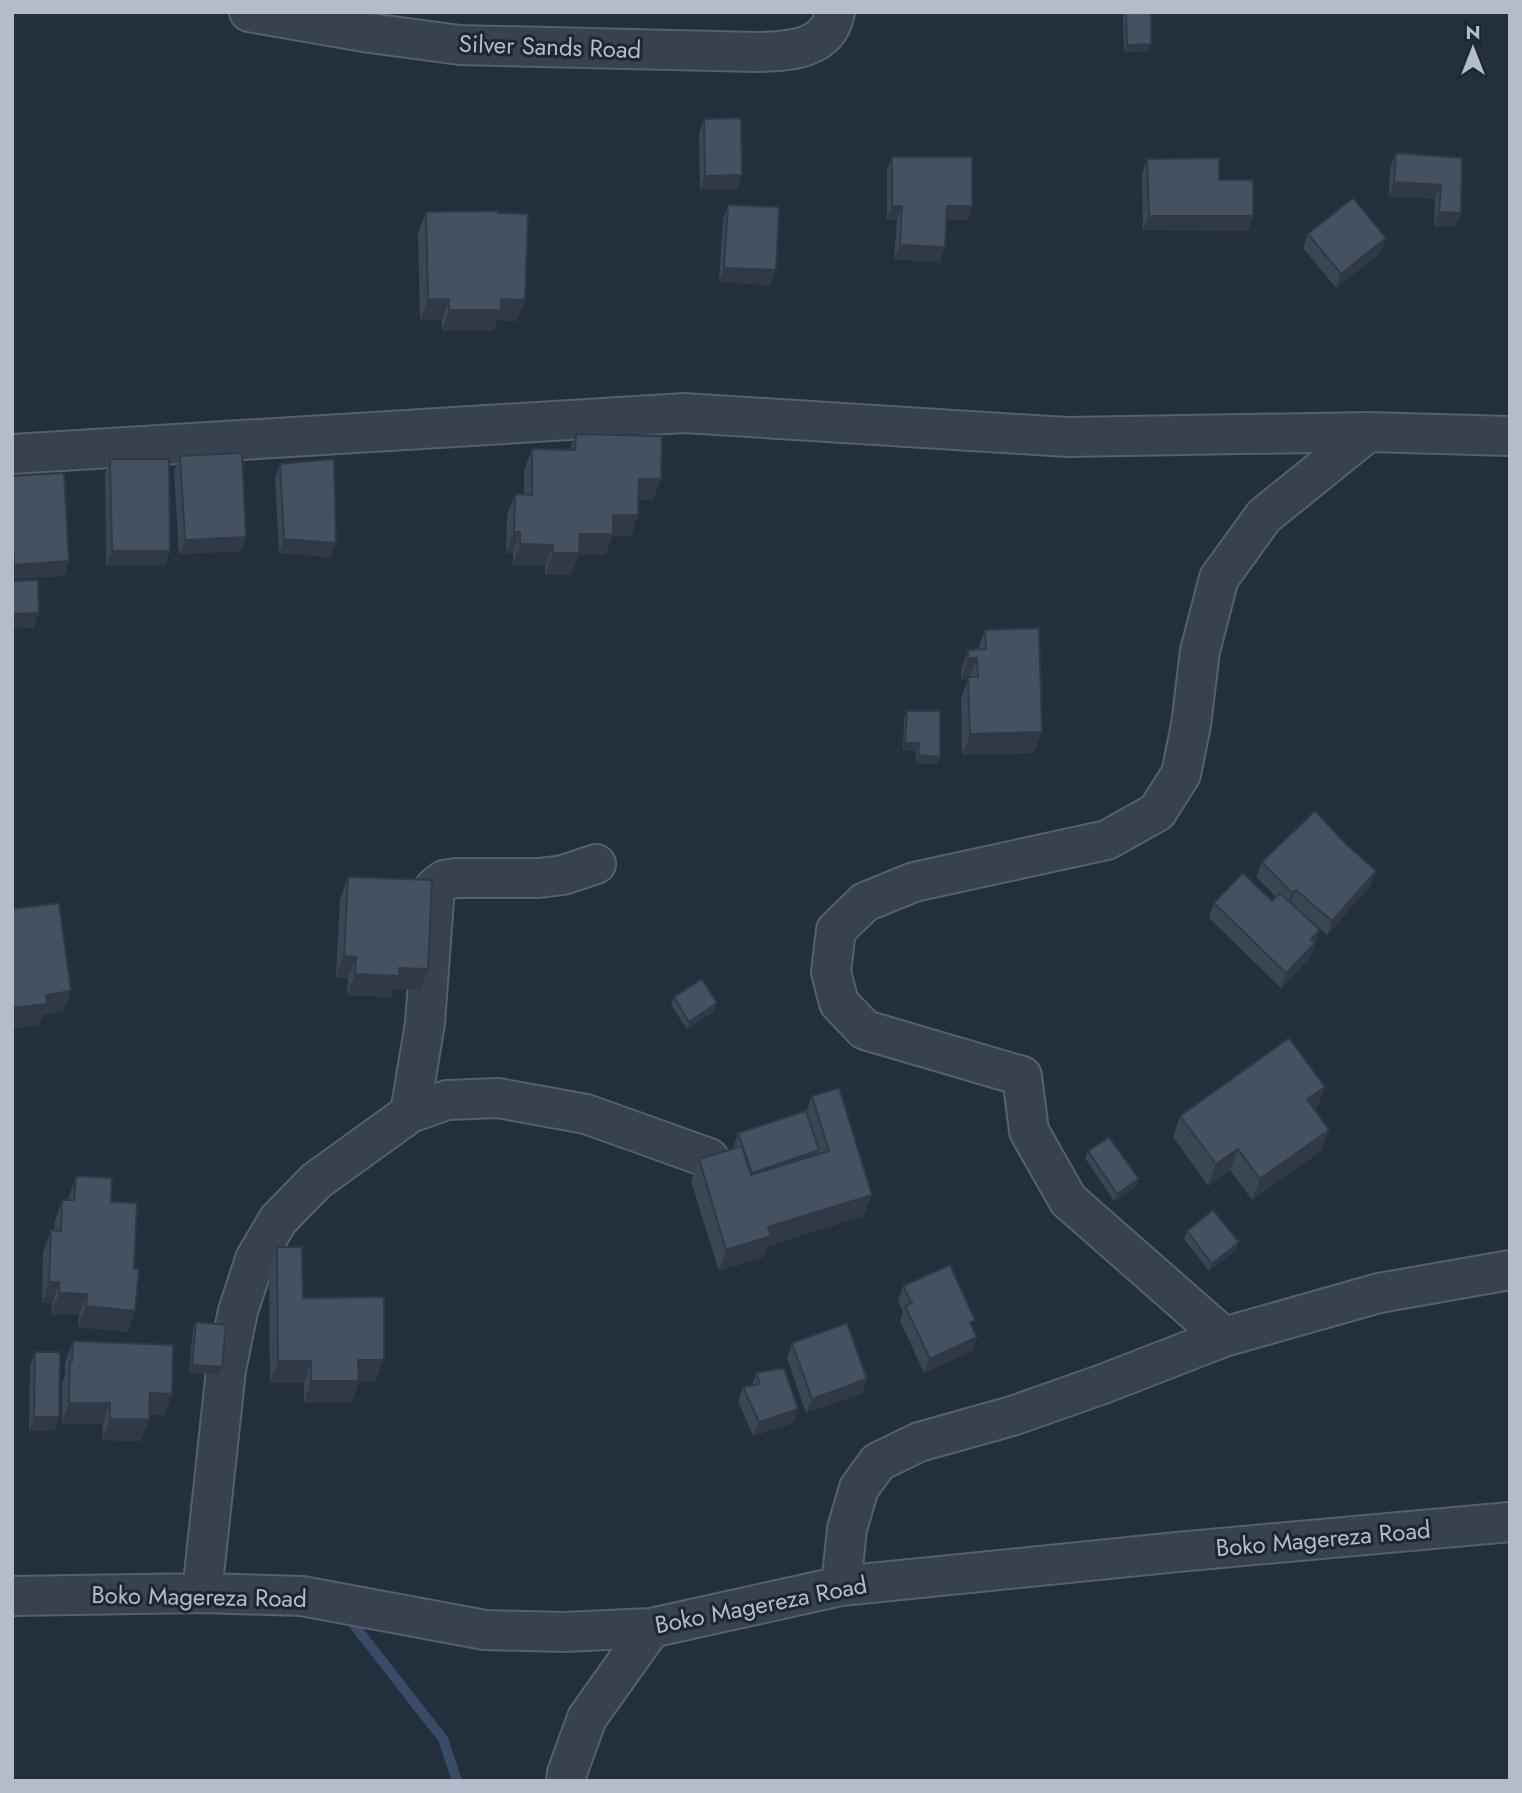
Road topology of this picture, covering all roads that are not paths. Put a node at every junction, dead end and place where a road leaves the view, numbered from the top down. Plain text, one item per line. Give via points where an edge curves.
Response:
1 (249, 12) edge
2 (835, 12) edge
3 (1368, 432) junction
4 (1510, 436) edge
5 (12, 454) edge
6 (596, 864) dead end
7 (410, 1113) junction
8 (709, 1158) edge
9 (1510, 1270) edge
10 (1224, 1337) junction
11 (1510, 1522) edge
12 (841, 1586) junction
13 (202, 1593) junction
14 (12, 1597) edge
15 (651, 1628) junction
16 (566, 1781) edge

1 - 2 street, Silver Sands Road via 460,45 758,52 796,51 824,37
3 - 4 street
3 - 5 street via 1067,437 684,413
3 - 10 street via 1264,516 1219,578 1199,652 1181,774 1157,812 1107,840 914,882 865,902 836,930 831,972 839,1003 865,1030 1022,1076 1029,1131 1068,1200
6 - 7 street via 563,875 456,878 435,887 425,1023
7 - 8 street via 447,1100 498,1098 586,1114
7 - 13 street via 316,1181 278,1220 255,1259 237,1311 226,1370
9 - 10 street via 1379,1293
10 - 12 street via 1012,1416 919,1442 878,1462 859,1488 847,1529
11 - 12 street, Boko Magereza Road
12 - 15 street, Boko Magereza Road
13 - 14 street, Boko Magereza Road
13 - 15 street, Boko Magereza Road via 302,1596 485,1630
15 - 16 street via 587,1718

